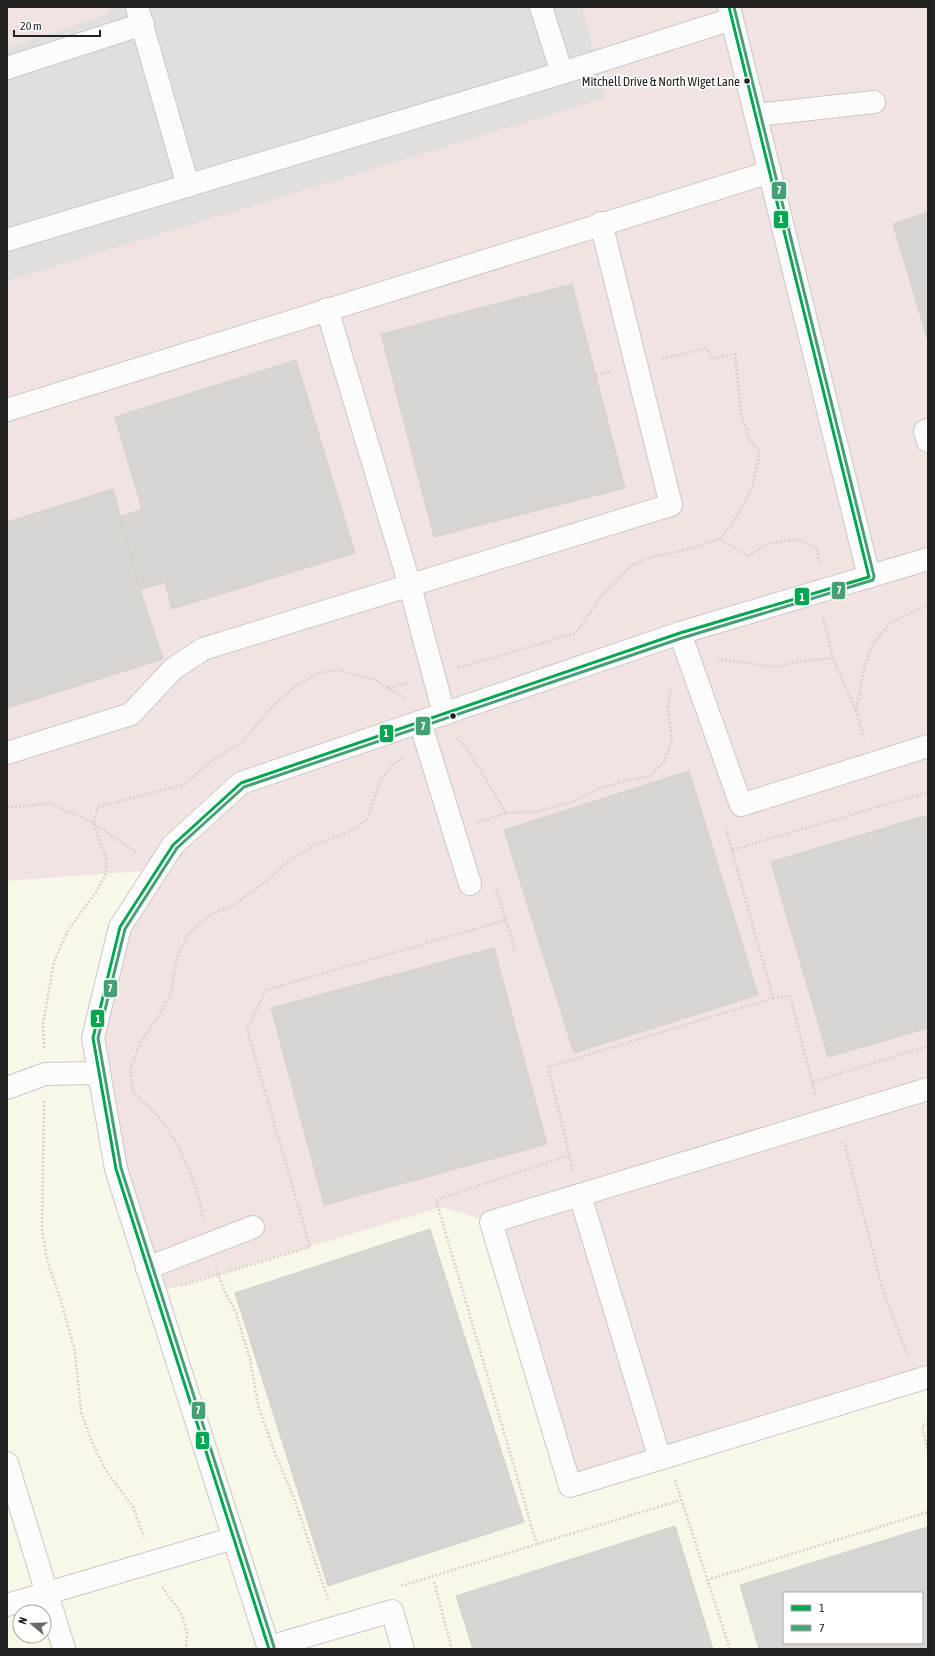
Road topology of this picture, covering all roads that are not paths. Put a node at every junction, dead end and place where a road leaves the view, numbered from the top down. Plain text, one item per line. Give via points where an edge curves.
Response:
1 (541, 7) edge
2 (730, 13) edge
3 (140, 16) edge
4 (7, 68) edge
5 (562, 73) junction
6 (874, 102) dead end
7 (756, 115) junction
8 (770, 172) junction
9 (188, 186) junction
10 (601, 223) junction
11 (7, 240) edge
12 (327, 309) junction
13 (7, 410) edge
14 (928, 430) edge
15 (928, 441) edge
16 (928, 559) edge
17 (869, 577) junction
18 (410, 586) junction
19 (680, 633) junction
20 (433, 718) junction
21 (928, 746) edge
22 (7, 753) edge
23 (470, 884) dead end
24 (99, 1073) junction
25 (7, 1088) edge
26 (928, 1089) edge
27 (580, 1195) junction
28 (253, 1228) dead end
29 (147, 1268) junction
30 (925, 1378) edge
31 (663, 1458) junction
32 (7, 1463) edge
33 (234, 1538) junction
34 (46, 1592) junction
35 (7, 1604) edge
36 (269, 1648) edge
37 (64, 1649) edge
38 (403, 1649) edge

1 - 5 street
2 - 5 street
2 - 7 street
3 - 4 street
3 - 9 street
5 - 9 street
6 - 7 street
7 - 8 street
8 - 10 street
8 - 17 street
9 - 11 street
10 - 12 street
10 - 18 street via 671,505
12 - 13 street
12 - 18 street
14 - 15 street via 925,431
16 - 17 street
17 - 19 street
18 - 20 street via 433,675
18 - 22 street via 203,649 173,669 131,714
19 - 20 street
19 - 21 street via 741,805
20 - 23 street via 428,750
20 - 24 street via 241,783 172,845 120,927 93,1038
24 - 25 street via 45,1074
24 - 29 street via 116,1169
26 - 27 street
27 - 31 street
27 - 31 street via 491,1222 570,1486
28 - 29 street
29 - 33 street
30 - 31 street
32 - 34 street
33 - 34 street
33 - 36 street
34 - 35 street
34 - 37 street
36 - 38 street via 392,1611

